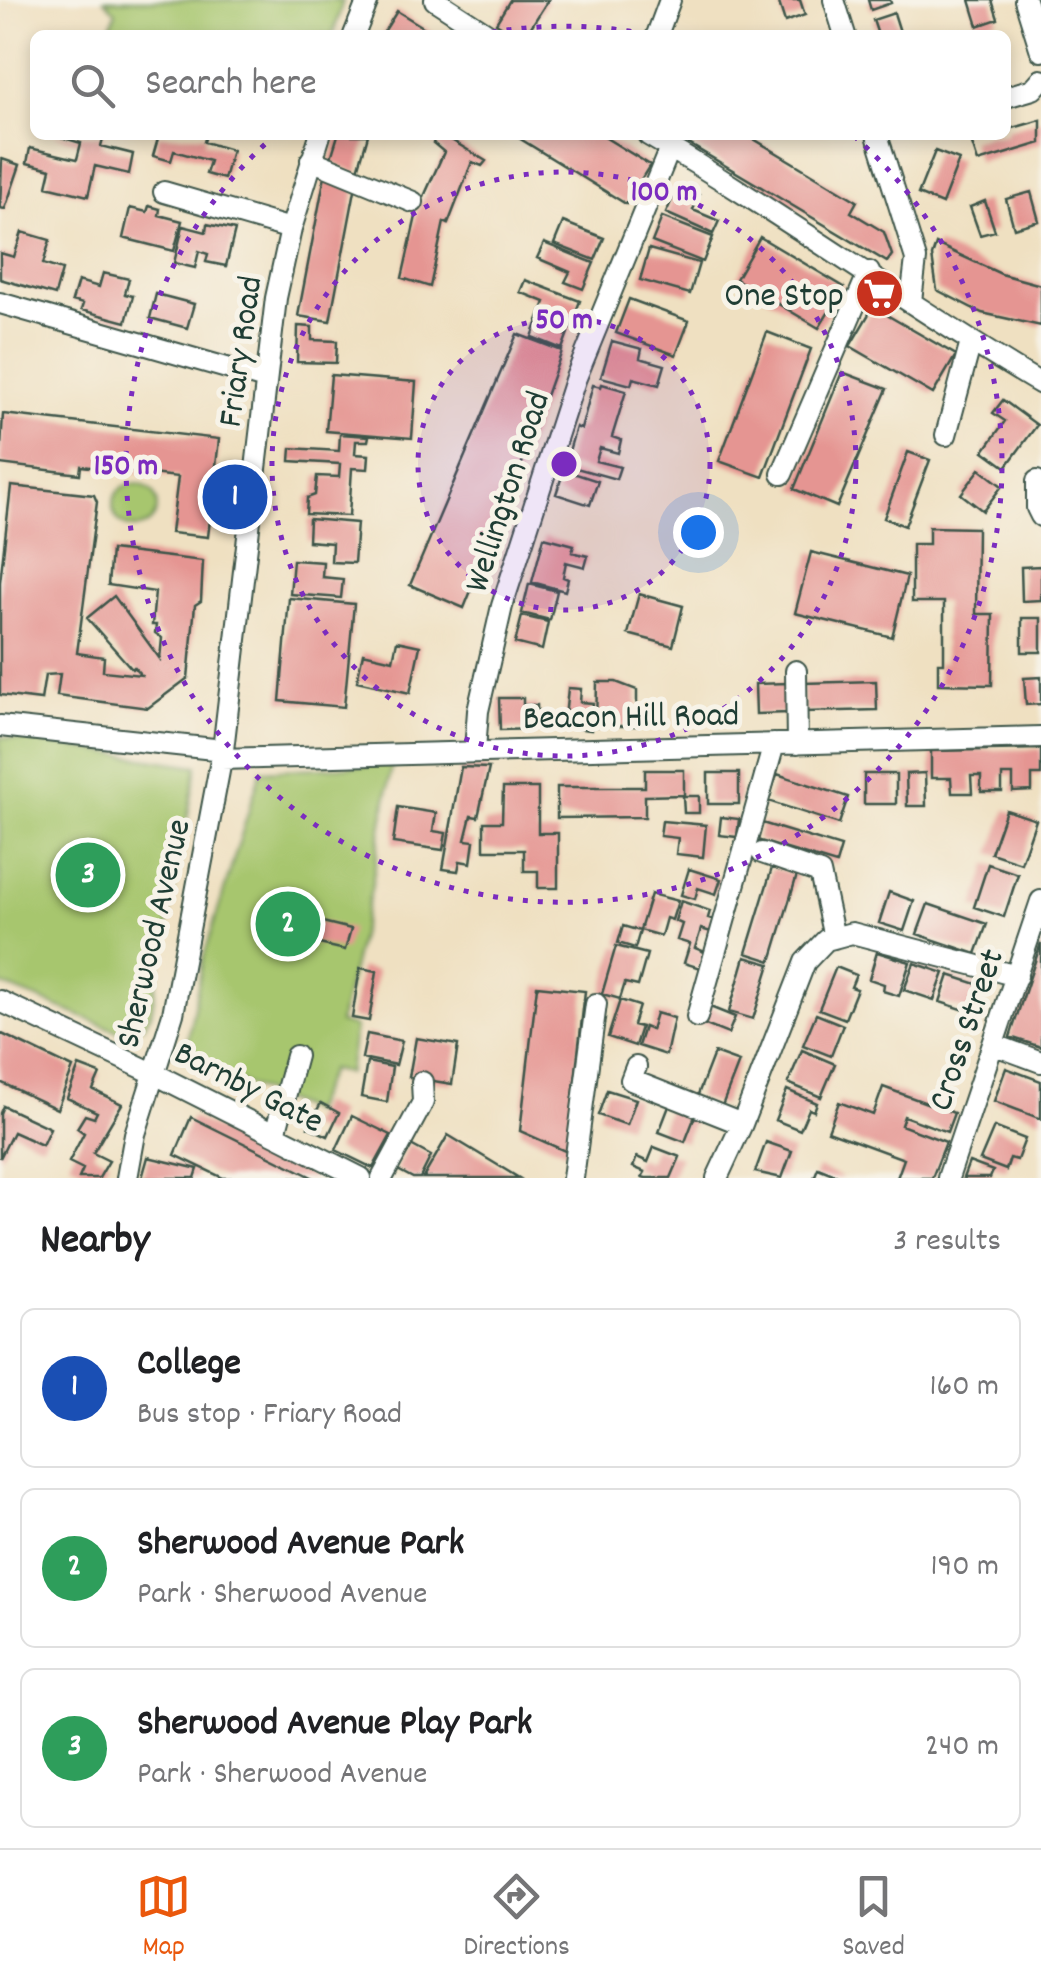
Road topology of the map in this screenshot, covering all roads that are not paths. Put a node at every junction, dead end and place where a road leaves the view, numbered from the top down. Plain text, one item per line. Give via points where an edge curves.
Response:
1 (368, 0) edge
2 (434, 0) edge
3 (670, 0) edge
4 (834, 0) edge
5 (1025, 0) edge
6 (356, 30) edge
7 (481, 30) edge
8 (659, 30) edge
9 (843, 30) edge
10 (1041, 52) edge
11 (1041, 80) edge
12 (1011, 95) edge
13 (318, 140) edge
14 (656, 140) edge
15 (882, 140) edge
16 (670, 148) junction
17 (311, 160) junction
18 (164, 192) dead end
19 (413, 202) dead end
20 (291, 229) junction
21 (868, 272) junction
22 (911, 300) junction
23 (0, 303) edge
24 (971, 342) junction
25 (264, 379) junction
26 (1041, 384) edge
27 (946, 435) dead end
28 (782, 474) dead end
29 (1038, 481) dead end
30 (1041, 516) edge
31 (796, 670) dead end
32 (0, 726) edge
33 (1041, 736) edge
34 (774, 744) junction
35 (797, 744) junction
36 (475, 750) junction
37 (222, 754) junction
38 (762, 853) dead end
39 (1041, 901) edge
40 (834, 938) junction
41 (1017, 976) junction
42 (0, 1001) edge
43 (596, 1004) dead end
44 (697, 1017) dead end
45 (995, 1045) junction
46 (296, 1056) dead end
47 (1041, 1062) edge
48 (636, 1066) dead end
49 (153, 1073) junction
50 (428, 1098) dead end
51 (742, 1124) junction
52 (275, 1134) junction
53 (127, 1178) edge
54 (361, 1178) edge
55 (382, 1178) edge
56 (573, 1178) edge
57 (717, 1178) edge
58 (948, 1178) edge

1 - 6 street
2 - 7 street
3 - 8 street
4 - 9 street
5 - 10 street
11 - 12 street
13 - 17 street, Friary Road
14 - 16 street
15 - 22 street via 916,259
16 - 21 street
16 - 36 street, Wellington Road via 562,417 502,606
17 - 19 street
17 - 20 street, Friary Road
18 - 20 street
20 - 25 street, Friary Road
21 - 22 street
21 - 28 street
22 - 24 street
23 - 25 street
24 - 26 street
24 - 27 street
25 - 37 street, Friary Road
29 - 30 street
31 - 35 street
32 - 37 street, Beacon Hill Road
33 - 35 street, Beacon Hill Road
34 - 35 street, Beacon Hill Road
34 - 36 street, Beacon Hill Road
34 - 44 street
36 - 37 street, Beacon Hill Road
37 - 49 street, Sherwood Avenue via 174,1014
38 - 40 street via 820,873
39 - 41 street, Cross Street
40 - 41 street via 852,933
40 - 51 street via 805,962
41 - 45 street, Cross Street
42 - 49 street, Barnby Gate
43 - 56 street
45 - 47 street
45 - 58 street, Cross Street
46 - 52 street
48 - 51 street via 631,1080
49 - 52 street, Barnby Gate
49 - 53 street, Sherwood Avenue
50 - 55 street
51 - 57 street
52 - 54 street, Barnby Gate

